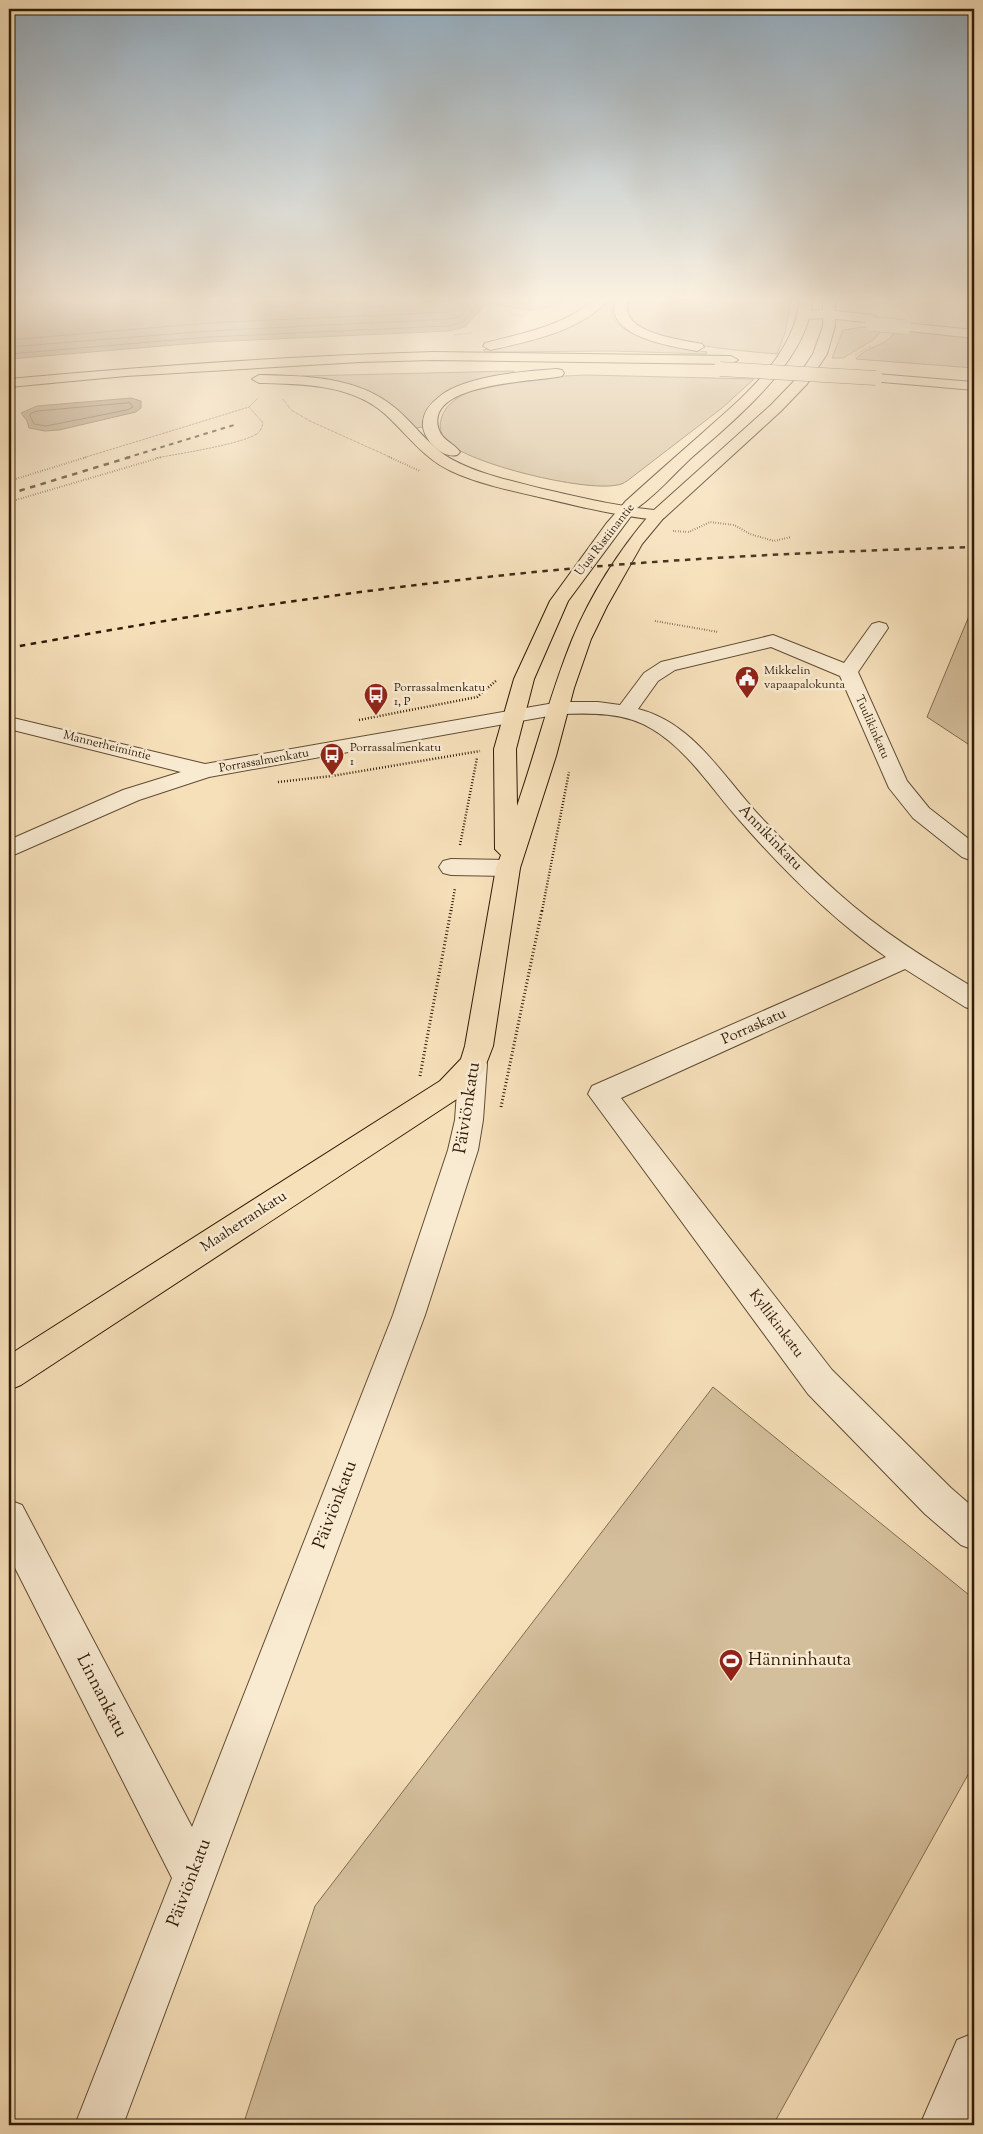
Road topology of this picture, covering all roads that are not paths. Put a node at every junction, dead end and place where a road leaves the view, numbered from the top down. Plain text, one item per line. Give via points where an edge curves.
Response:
1 (372, 399) edge
2 (446, 399) edge
3 (748, 399) edge
4 (785, 399) edge
5 (629, 508) junction
6 (661, 522) junction
7 (879, 628) dead end
8 (848, 672) junction
9 (560, 708) junction
10 (625, 712) junction
11 (513, 716) junction
12 (9, 723) edge
13 (205, 771) junction
14 (9, 849) edge
15 (970, 852) dead end
16 (455, 867) road end
17 (508, 868) junction
18 (906, 958) junction
19 (974, 1000) edge
20 (473, 1064) junction
21 (602, 1094) joint
22 (9, 1374) edge
23 (9, 1518) edge
24 (974, 1532) edge
25 (193, 1875) junction
26 (974, 2057) edge
27 (99, 2125) edge
28 (944, 2125) edge

1 - 5 main road via 388,409 444,462 519,487
2 - 5 main road via 434,409 429,420 430,429 444,448 479,466
3 - 5 main road, Uusi Ristiinantie
4 - 6 main road, Uusi Ristiinantie
5 - 6 main road
5 - 11 main road, Uusi Ristiinantie via 559,601 524,679
6 - 9 main road, Uusi Ristiinantie via 635,542 586,630 564,688
7 - 8 street
8 - 10 street via 773,641 668,666 651,677
8 - 15 street, Tuulikinkatu via 897,783 921,813
9 - 10 street, Annikinkatu via 589,707
9 - 11 street, Porrassalmenkatu
9 - 17 main road, Päiviönkatu
10 - 18 street, Annikinkatu via 659,724 689,748 739,806 829,899
11 - 13 street, Porrassalmenkatu
11 - 17 main road, Päiviönkatu via 505,749
12 - 13 street, Mannerheimintie
13 - 14 street, Porrassalmenkatu via 131,795
16 - 17 street
17 - 20 main road, Päiviönkatu via 479,1046
18 - 19 street, Annikinkatu
18 - 21 street, Porraskatu
20 - 22 main road, Maaherrankatu via 450,1089
20 - 25 street, Päiviönkatu via 463,1150 409,1314
21 - 24 street, Kyllikinkatu via 820,1382 938,1501
23 - 25 street, Linnankatu
25 - 27 street, Päiviönkatu
26 - 28 street

